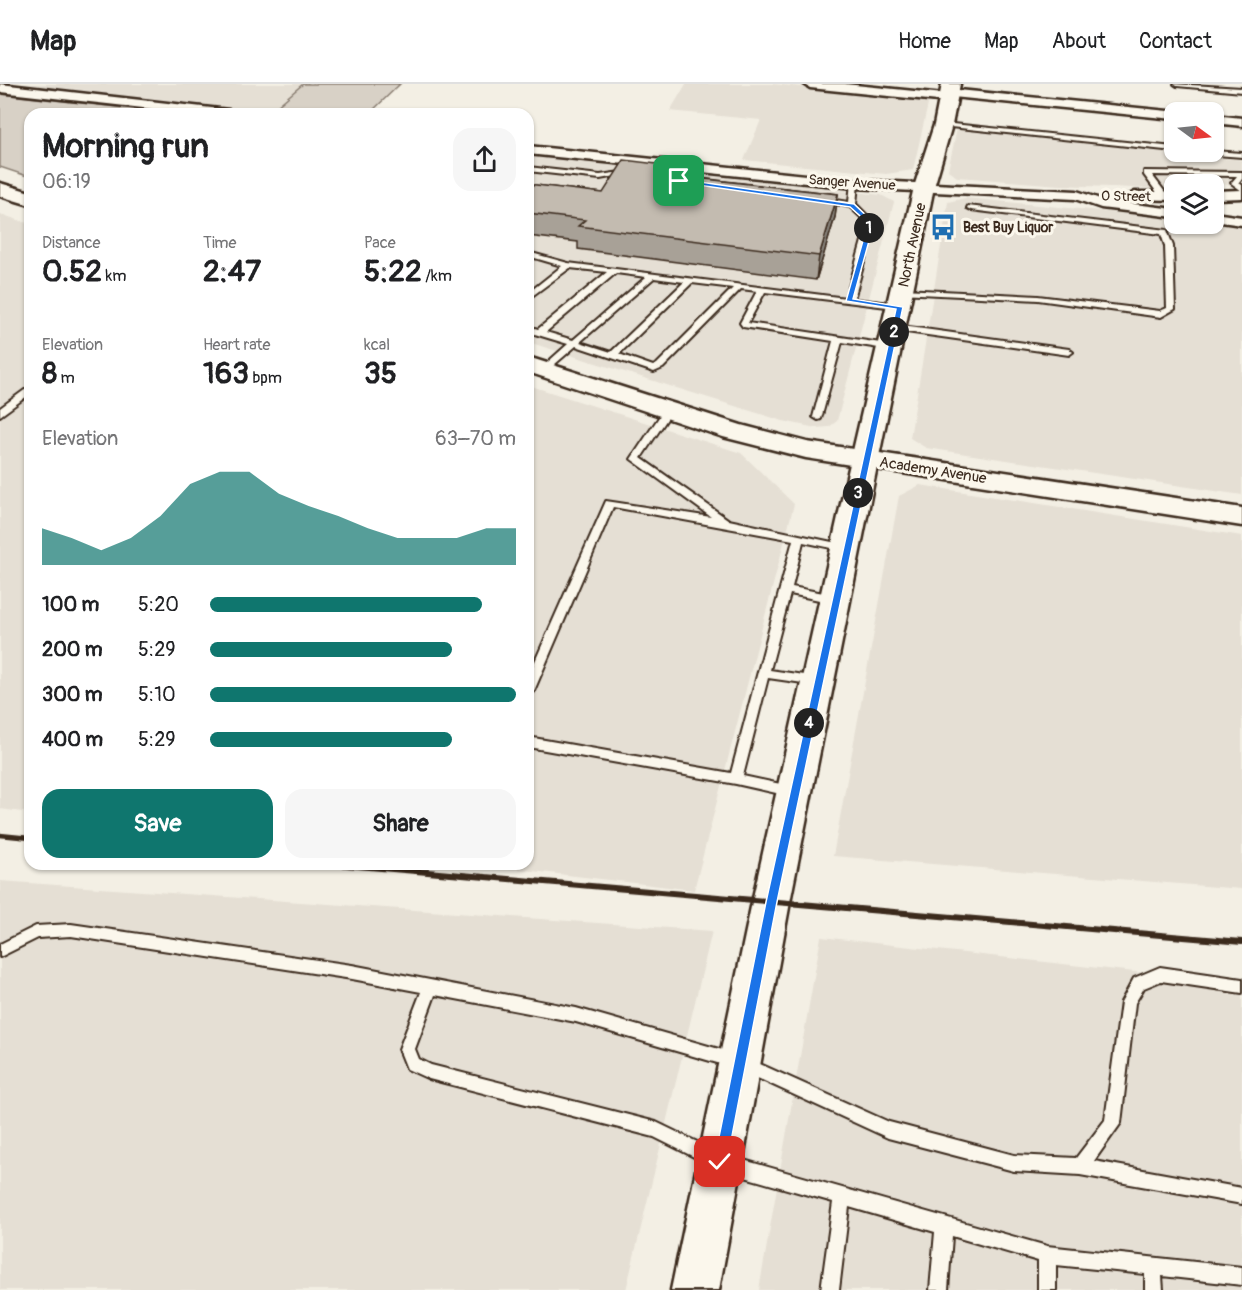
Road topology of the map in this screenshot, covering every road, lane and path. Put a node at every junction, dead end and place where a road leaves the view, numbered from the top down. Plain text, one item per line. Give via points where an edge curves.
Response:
1 (810, 84) edge
2 (1177, 84) edge
3 (0, 88) edge
4 (1242, 90) edge
5 (950, 92) edge
6 (176, 108) edge
7 (1164, 114) edge
8 (1224, 120) edge
9 (1242, 122) edge
10 (943, 125) junction
11 (1164, 148) edge
12 (534, 151) edge
13 (1224, 154) edge
14 (1240, 155) edge
15 (645, 163) junction
16 (534, 170) edge
17 (1242, 173) edge
18 (854, 184) junction
19 (924, 187) junction
20 (0, 189) edge
21 (1242, 189) edge
22 (1164, 191) edge
23 (1242, 194) edge
24 (1077, 195) junction
25 (1224, 195) edge
26 (1164, 196) edge
27 (24, 197) edge
28 (810, 198) edge
29 (1101, 204) junction
30 (852, 205) junction
31 (971, 208) dead end
32 (1154, 211) junction
33 (1164, 212) edge
34 (1224, 219) edge
35 (1242, 221) edge
36 (1102, 223) junction
37 (1155, 229) junction
38 (534, 256) edge
39 (568, 265) junction
40 (614, 271) junction
41 (652, 276) junction
42 (691, 280) junction
43 (534, 285) edge
44 (541, 287) junction
45 (739, 287) junction
46 (762, 290) junction
47 (534, 292) edge
48 (849, 301) junction
49 (897, 318) junction
50 (534, 331) edge
51 (540, 333) junction
52 (838, 339) junction
53 (575, 342) junction
54 (1069, 352) dead end
55 (613, 356) junction
56 (536, 366) edge
57 (24, 395) edge
58 (668, 410) junction
59 (0, 413) edge
60 (818, 417) dead end
61 (865, 460) junction
62 (1242, 517) edge
63 (726, 522) junction
64 (799, 538) junction
65 (846, 548) junction
66 (786, 590) junction
67 (835, 599) junction
68 (764, 673) junction
69 (534, 677) edge
70 (818, 681) junction
71 (534, 743) edge
72 (736, 779) junction
73 (795, 792) junction
74 (0, 951) edge
75 (1242, 986) edge
76 (430, 987) junction
77 (740, 1062) junction
78 (720, 1162) junction
79 (1080, 1167) junction
80 (842, 1196) junction
81 (1242, 1196) edge
82 (944, 1225) junction
83 (1047, 1255) junction
84 (1153, 1266) junction
85 (1242, 1276) edge
86 (695, 1290) edge
87 (830, 1290) edge
88 (939, 1290) edge
89 (1047, 1290) edge
90 (1154, 1290) edge

1 - 5 street
2 - 4 lane
3 - 6 street
5 - 7 street
5 - 10 street, North Avenue
8 - 9 street
10 - 11 lane
10 - 19 street, North Avenue
12 - 15 street, Sanger Avenue
13 - 14 lane
14 - 17 lane
15 - 16 lane via 639,173 614,179
15 - 18 street, Sanger Avenue
17 - 21 lane via 1234,183
17 - 22 lane via 1147,173
18 - 19 street, Sanger Avenue
18 - 30 lane
19 - 24 street, Sanger Avenue
19 - 49 street, North Avenue
20 - 27 street
23 - 25 street
24 - 26 street, O Street
24 - 29 street, Sanger Avenue
28 - 30 lane
29 - 32 street, Sanger Avenue
29 - 36 lane
30 - 48 lane via 871,223
31 - 36 lane
32 - 33 street, Sanger Avenue
32 - 37 lane
34 - 35 street
36 - 37 lane
37 - 49 lane via 1164,232 1169,246 1171,309 1161,314 1028,297
38 - 39 lane
39 - 40 lane
39 - 44 lane
40 - 41 lane
40 - 51 lane
41 - 42 lane
41 - 53 lane
42 - 45 lane
42 - 55 lane
43 - 44 lane
44 - 47 lane
45 - 46 lane
45 - 55 lane via 660,366 654,369
46 - 48 lane
46 - 52 lane via 744,323 746,326
48 - 49 lane
49 - 52 lane
49 - 54 lane
49 - 61 street, North Avenue
50 - 51 lane
51 - 53 lane
52 - 60 lane
53 - 55 lane
53 - 56 lane
56 - 58 street, Academy Avenue
57 - 59 lane
58 - 61 street, Academy Avenue via 783,444
58 - 63 lane via 636,459
61 - 62 street, Academy Avenue
61 - 65 street, North Avenue
63 - 64 lane
63 - 69 lane via 610,503
64 - 65 lane
64 - 66 lane
65 - 67 street, North Avenue
66 - 67 lane
66 - 68 lane
67 - 70 street, North Avenue
68 - 70 lane
68 - 72 lane
70 - 73 street, North Avenue
71 - 72 lane
72 - 73 lane
73 - 77 street, North Avenue
74 - 76 lane via 36,932 71,930
75 - 79 lane via 1160,974 1139,984 1128,1002 1113,1123
76 - 77 lane via 576,1015
76 - 78 lane via 407,1049 413,1064 429,1072 656,1130
77 - 78 street, North Avenue
77 - 79 lane via 888,1130 1014,1163
78 - 80 lane
78 - 86 street, North Avenue
79 - 81 lane
80 - 82 lane
80 - 87 lane
82 - 83 lane
82 - 88 lane
83 - 84 lane
83 - 89 lane
84 - 85 lane
84 - 90 lane

